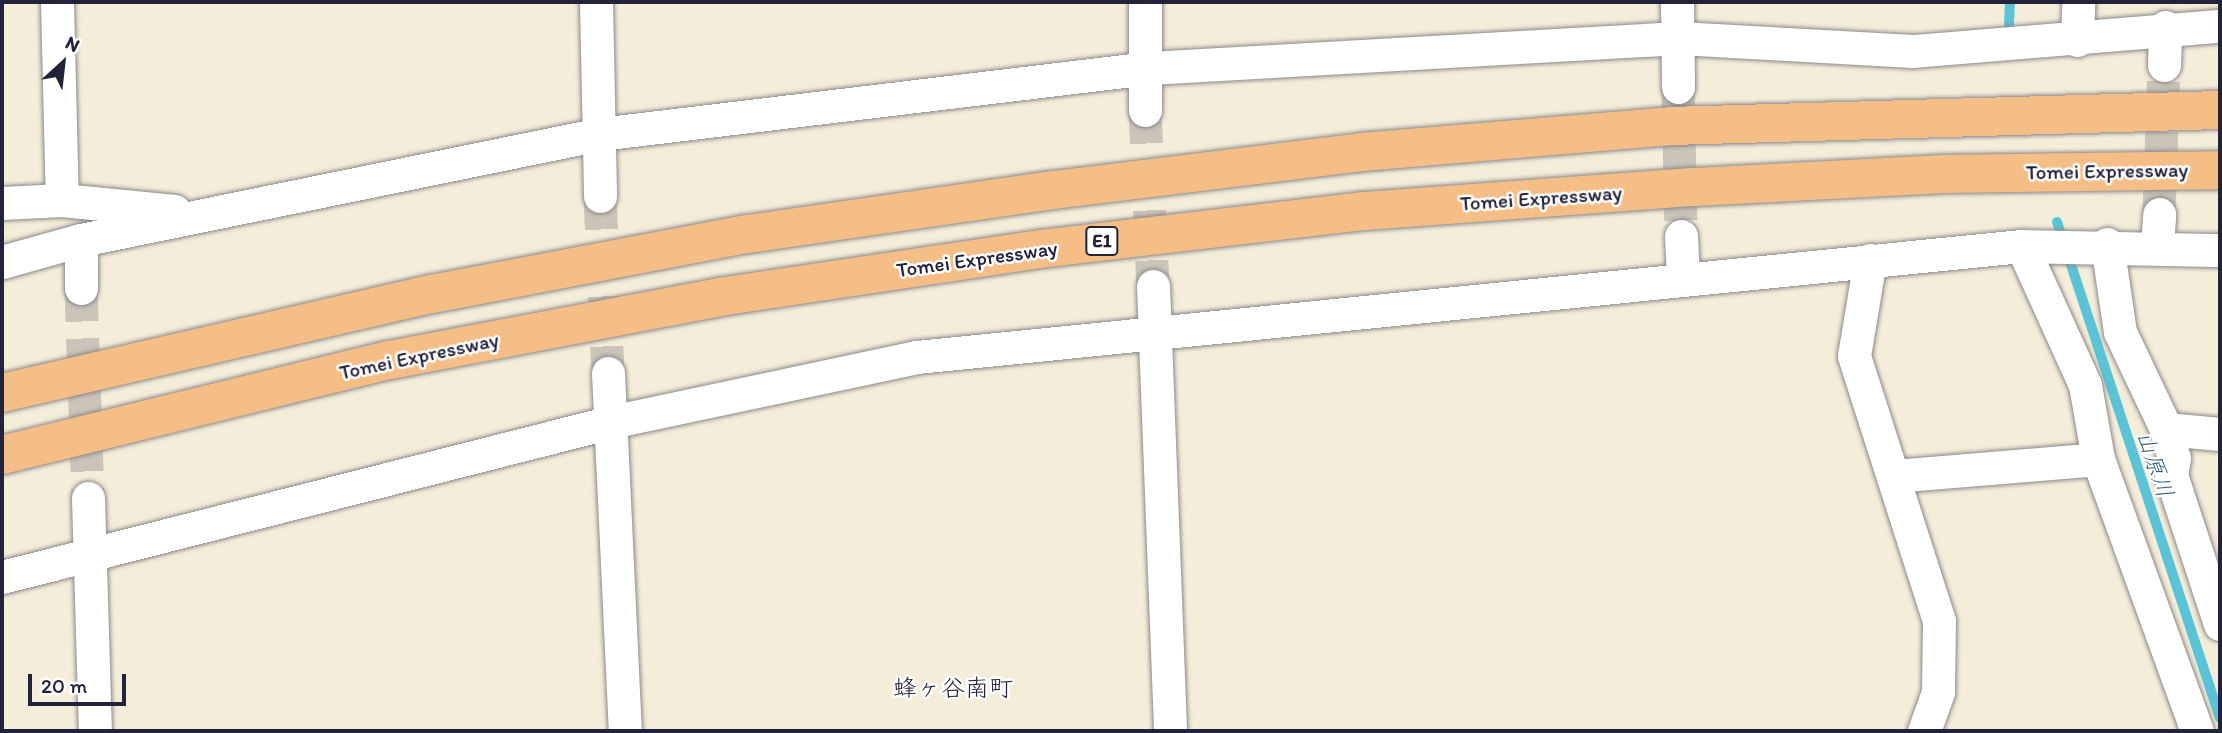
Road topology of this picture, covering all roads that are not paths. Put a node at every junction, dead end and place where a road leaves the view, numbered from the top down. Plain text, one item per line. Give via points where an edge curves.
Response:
1 (57, 2) edge
2 (596, 2) edge
3 (1145, 2) edge
4 (1677, 2) edge
5 (2078, 2) edge
6 (2220, 26) edge
7 (2165, 27) junction
8 (1679, 38) junction
9 (2077, 40) junction
10 (2165, 65) tunnel mouth
11 (1149, 68) junction
12 (1678, 87) tunnel mouth
13 (1145, 110) tunnel mouth
14 (2220, 110) edge
15 (600, 134) junction
16 (2220, 170) edge
17 (600, 197) tunnel mouth
18 (62, 200) junction
19 (2, 203) edge
20 (208, 215) junction
21 (1681, 236) tunnel mouth
22 (81, 240) junction
23 (2099, 244) junction
24 (2031, 246) junction
25 (2220, 250) edge
26 (1870, 260) junction
27 (2, 262) edge
28 (1683, 278) junction
29 (1153, 286) tunnel mouth
30 (82, 288) tunnel mouth
31 (1156, 330) junction
32 (608, 373) tunnel mouth
33 (2, 393) edge
34 (611, 422) junction
35 (2166, 429) junction
36 (2220, 434) edge
37 (2, 455) edge
38 (2098, 459) junction
39 (1893, 476) junction
40 (88, 498) tunnel mouth
41 (88, 553) junction
42 (2, 578) edge
43 (2220, 624) edge
44 (95, 731) edge
45 (625, 731) edge
46 (1170, 731) edge
47 (1924, 731) edge
48 (2197, 731) edge

1 - 18 street
2 - 15 street
3 - 11 street
4 - 8 street
5 - 9 street
6 - 7 street
7 - 9 street
7 - 10 street
8 - 9 street via 1913,51
8 - 11 street
8 - 12 street
11 - 13 street
11 - 15 street
14 - 33 highway via 1671,126 1362,152 1054,190 748,234 432,294
15 - 17 street
15 - 20 street
16 - 37 highway, Tomei Expressway / E1 via 1944,174 1696,187 1365,211 1040,249 719,298 390,360
18 - 19 street
18 - 20 street
20 - 22 street
21 - 28 street
22 - 27 street
22 - 30 street
23 - 24 street
23 - 25 street via 2158,230
23 - 35 street via 2120,332
24 - 26 street
24 - 38 street via 2085,385
26 - 28 street
26 - 39 street via 1854,356
28 - 31 street via 1233,327
29 - 31 street
31 - 34 street via 917,357
31 - 46 street
32 - 34 street
34 - 41 street
34 - 45 street
35 - 36 street
35 - 43 street via 2174,458 2171,475
38 - 39 street
38 - 48 street
39 - 47 street via 1939,620 1938,692
40 - 41 street
41 - 42 street
41 - 44 street

